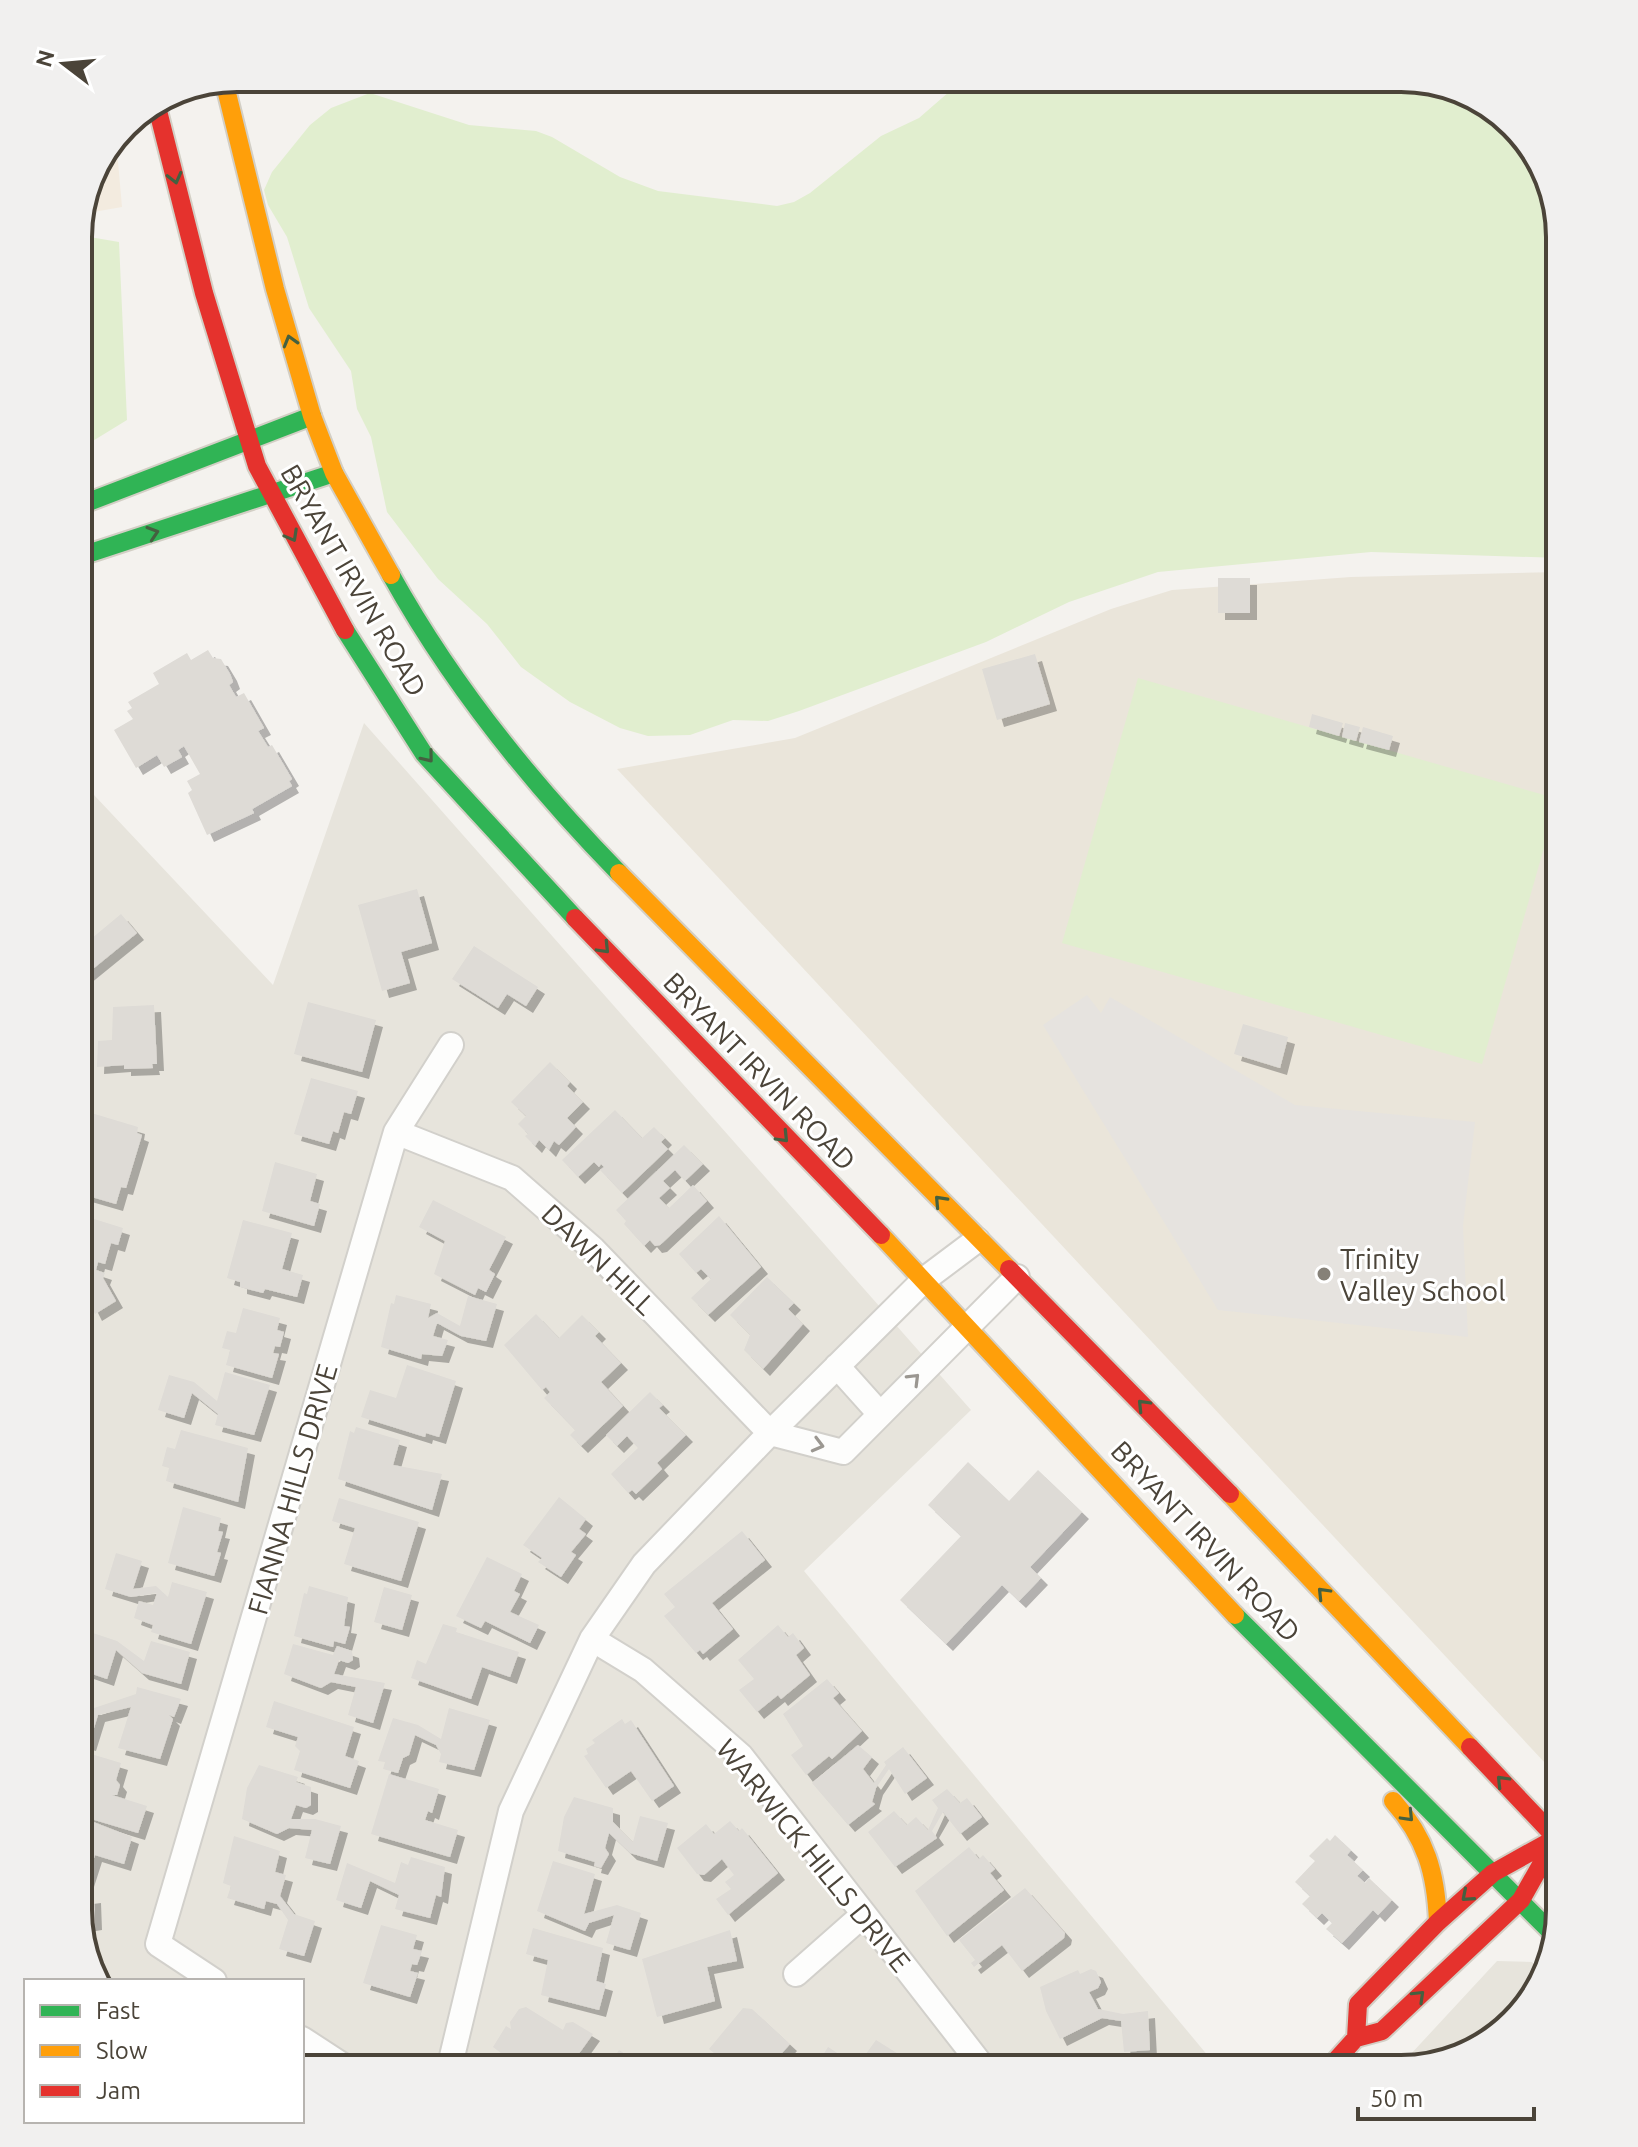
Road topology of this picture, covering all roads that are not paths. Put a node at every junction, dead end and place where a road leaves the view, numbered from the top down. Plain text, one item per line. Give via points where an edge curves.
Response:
1 (227, 93) edge
2 (159, 115) edge
3 (312, 416) junction
4 (247, 440) junction
5 (334, 473) junction
6 (269, 495) junction
7 (92, 501) edge
8 (92, 552) edge
9 (451, 1045) dead end
10 (396, 1132) junction
11 (977, 1240) junction
12 (1017, 1277) junction
13 (925, 1279) junction
14 (968, 1325) junction
15 (837, 1366) junction
16 (880, 1414) junction
17 (770, 1433) junction
18 (592, 1639) junction
19 (1308, 1691) junction
20 (1546, 1827) edge
21 (1546, 1846) edge
22 (1546, 1859) edge
23 (1493, 1873) junction
24 (1521, 1900) junction
25 (864, 1914) junction
26 (1438, 1922) junction
27 (1545, 1926) edge
28 (796, 1974) dead end
29 (211, 1979) edge
30 (1356, 2038) junction
31 (304, 2040) edge
32 (327, 2055) edge
33 (452, 2055) edge
34 (974, 2055) edge
35 (1341, 2055) edge

3 -> 1 main road, BRYANT IRVIN ROAD
2 -> 4 main road, BRYANT IRVIN ROAD
3 - 4 main road
3 - 5 main road, BRYANT IRVIN ROAD
4 - 6 main road, BRYANT IRVIN ROAD
4 - 7 main road
5 - 6 main road
11 -> 5 main road, BRYANT IRVIN ROAD via 615,869 495,734 419,625
8 -> 6 main road
6 -> 13 main road, BRYANT IRVIN ROAD via 365,666 424,754 750,1102
9 - 10 street, FIANNA HILLS DRIVE
10 - 17 street, DAWN HILL via 512,1178 593,1249
10 - 29 street, FIANNA HILLS DRIVE via 158,1944
11 - 12 main road, BRYANT IRVIN ROAD
11 - 13 street
12 - 14 street
20 -> 12 main road, BRYANT IRVIN ROAD
13 - 14 main road, BRYANT IRVIN ROAD
13 - 15 street
16 -> 14 street
14 - 19 main road, BRYANT IRVIN ROAD
15 - 16 street
15 - 17 street
17 -> 16 street via 843,1452
17 - 18 street via 644,1564
18 - 25 street, WARWICK HILLS DRIVE via 643,1670 741,1756
18 - 33 street via 511,1811
19 - 23 main road, BRYANT IRVIN ROAD
19 -> 26 main road via 1330,1736 1418,1826 1437,1886
21 - 23 main road
22 - 24 main road
23 - 24 main road, BRYANT IRVIN ROAD
23 -> 26 main road
24 - 27 main road, BRYANT IRVIN ROAD
30 -> 24 main road via 1382,2031
25 - 28 street
25 - 34 street, WARWICK HILLS DRIVE
26 - 30 main road via 1358,2004
30 - 35 main road
31 - 32 street

